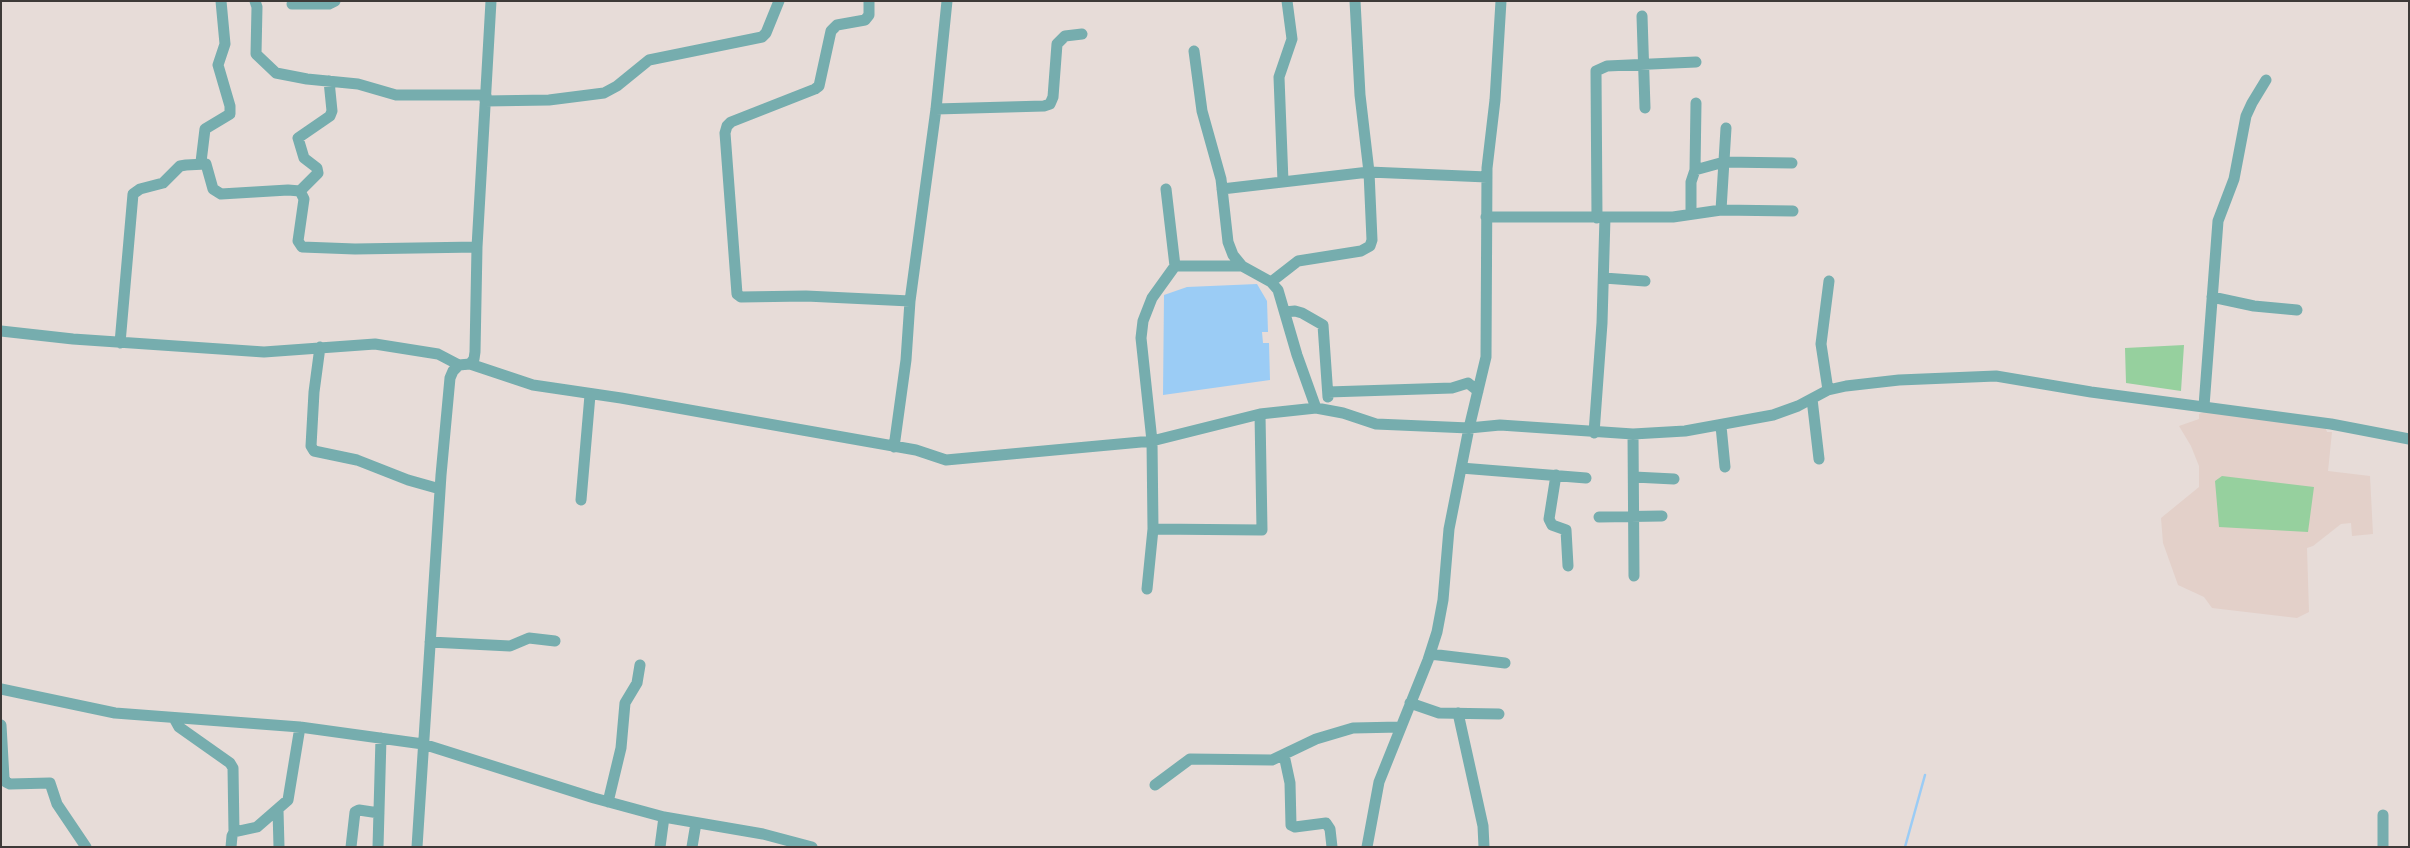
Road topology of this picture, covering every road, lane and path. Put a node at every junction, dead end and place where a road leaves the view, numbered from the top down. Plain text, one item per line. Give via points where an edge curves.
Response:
1 (222, 1) edge
2 (255, 1) edge
3 (335, 1) edge
4 (491, 1) edge
5 (779, 1) edge
6 (869, 1) edge
7 (946, 1) edge
8 (1288, 1) edge
9 (1354, 1) edge
10 (1501, 1) edge
11 (292, 4) dead end
12 (1642, 16) dead end
13 (1082, 34) dead end
14 (1194, 51) dead end
15 (1696, 62) dead end
16 (1644, 65) junction
17 (2266, 80) dead end
18 (329, 81) junction
19 (485, 98) junction
20 (1696, 103) dead end
21 (1645, 108) dead end
22 (936, 109) junction
23 (1726, 128) dead end
24 (202, 162) junction
25 (1724, 162) junction
26 (1792, 163) dead end
27 (1695, 170) junction
28 (1369, 172) junction
29 (1486, 177) junction
30 (1283, 182) junction
31 (1166, 189) dead end
32 (1222, 189) junction
33 (300, 191) junction
34 (1721, 210) junction
35 (1793, 211) dead end
36 (1691, 214) junction
37 (1486, 217) junction
38 (1601, 217) junction
39 (477, 248) junction
40 (1175, 266) junction
41 (1242, 266) junction
42 (1604, 278) junction
43 (1829, 280) dead end
44 (1645, 281) dead end
45 (1271, 282) junction
46 (2212, 297) junction
47 (910, 301) junction
48 (2297, 310) dead end
49 (1285, 312) junction
50 (1, 331) edge
51 (120, 343) junction
52 (320, 347) junction
53 (464, 364) junction
54 (1828, 390) junction
55 (1478, 391) junction
56 (1328, 392) junction
57 (590, 395) junction
58 (1812, 399) junction
59 (2204, 406) junction
60 (1322, 408) junction
61 (1260, 414) junction
62 (1721, 426) junction
63 (1469, 428) junction
64 (1594, 433) junction
65 (1633, 434) junction
66 (2409, 439) edge
67 (1152, 441) junction
68 (894, 447) junction
69 (1819, 459) dead end
70 (1725, 467) dead end
71 (1461, 468) junction
72 (1556, 476) junction
73 (1634, 477) junction
74 (1586, 478) dead end
75 (1674, 479) dead end
76 (440, 488) junction
77 (581, 500) dead end
78 (1634, 516) junction
79 (1662, 516) dead end
80 (1599, 517) dead end
81 (1152, 529) junction
82 (1568, 566) dead end
83 (1634, 576) dead end
84 (1147, 589) dead end
85 (555, 641) dead end
86 (430, 642) junction
87 (1430, 654) junction
88 (1505, 663) dead end
89 (640, 665) dead end
90 (1, 689) edge
91 (1410, 703) junction
92 (1458, 714) junction
93 (1499, 714) dead end
94 (174, 718) junction
95 (1, 725) edge
96 (300, 727) junction
97 (1400, 728) junction
98 (381, 738) junction
99 (423, 744) junction
100 (1284, 755) junction
101 (1155, 785) dead end
102 (608, 802) junction
103 (278, 810) junction
104 (379, 813) junction
105 (2383, 814) dead end
106 (664, 817) junction
107 (696, 823) junction
108 (234, 832) junction
109 (86, 847) edge
110 (231, 847) edge
111 (279, 847) edge
112 (351, 847) edge
113 (378, 847) edge
114 (417, 847) edge
115 (660, 847) edge
116 (692, 847) edge
117 (812, 847) edge
118 (1332, 847) edge
119 (1367, 847) edge
120 (1484, 847) edge
121 (2383, 847) edge

1 - 24 street via 225,44 218,65 230,114 205,129
2 - 18 street via 255,49 258,58 276,73
3 - 11 street via 330,4
4 - 19 street
5 - 19 street via 762,36 649,60 604,93 549,100
6 - 47 street via 865,20 838,25 831,31 819,86 815,90 727,126 736,289 741,297
7 - 22 street
8 - 30 street via 1292,39 1279,77
9 - 28 street
10 - 29 street
12 - 16 street
13 - 22 street via 1065,36 1056,44 1050,104
14 - 32 street via 1202,111
15 - 16 street
16 - 21 street
16 - 38 street via 1602,67 1596,71
17 - 46 street via 2246,116 2234,179 2218,221
18 - 19 street via 358,84 396,94
18 - 33 street via 330,116 298,138 304,158 318,168 318,173
19 - 39 street
20 - 27 street
22 - 47 street
23 - 25 street
24 - 33 street via 208,167 213,189 221,194
24 - 51 street via 180,166 163,183 133,194
25 - 26 street
25 - 27 street
25 - 34 street
27 - 36 street via 1691,182
28 - 29 street
28 - 30 street
28 - 45 street via 1370,246 1298,261
29 - 37 street
30 - 32 street
31 - 40 street
32 - 41 street via 1228,242
33 - 39 street via 304,199 298,241 302,247
34 - 35 street
34 - 36 street
36 - 38 street
37 - 38 street
37 - 55 street via 1487,344
38 - 42 street
39 - 53 street via 475,352 474,359
40 - 41 street
40 - 67 street via 1152,298 1141,330
41 - 45 street
42 - 44 street
42 - 64 street
43 - 54 street via 1821,344
45 - 49 street via 1278,290
46 - 48 street via 2254,306
46 - 59 street
47 - 68 street
49 - 56 street via 1302,313 1322,326
49 - 60 street
50 - 51 street
51 - 52 street via 264,352
52 - 53 street via 374,344 438,354
52 - 76 street via 314,392 311,446 314,451 357,460 408,480
53 - 57 street via 515,381
53 - 76 street via 453,371 450,378
54 - 58 street
54 - 59 street via 1899,380 1996,376
55 - 56 street via 1468,383 1452,388
55 - 63 street
56 - 60 street
57 - 68 street
57 - 77 street
58 - 62 street via 1773,415
58 - 69 street
59 - 66 street
60 - 61 street
60 - 63 street via 1376,424
61 - 67 street
61 - 81 street via 1262,530
62 - 65 street
62 - 70 street
63 - 64 street via 1500,425
63 - 71 street
64 - 65 street
65 - 73 street
67 - 68 street via 946,460
67 - 81 street
71 - 72 street
71 - 87 street via 1449,529 1443,600
72 - 74 street
72 - 82 street via 1549,520 1552,526 1566,530
73 - 75 street
73 - 78 street
76 - 86 street
78 - 79 street
78 - 80 street
78 - 83 street
81 - 84 street
85 - 86 street via 529,638 510,646
86 - 99 street
87 - 88 street
87 - 91 street
89 - 102 street via 637,683 625,703 620,748
90 - 94 street via 107,712
91 - 92 street via 1439,713
91 - 97 street
92 - 93 street
92 - 120 street via 1483,826
94 - 96 street
94 - 108 street via 185,732 233,768
95 - 109 street via 6,782 50,783 57,804
96 - 98 street
96 - 103 street via 288,800
97 - 100 street via 1353,728 1316,739
97 - 119 street via 1380,782
98 - 99 street
98 - 104 street
99 - 102 street
99 - 114 street
100 - 101 street via 1272,760 1190,759
100 - 118 street via 1290,783 1291,825 1326,823
102 - 106 street
103 - 108 street via 252,829
103 - 111 street
104 - 112 street via 355,812
104 - 113 street
105 - 121 street
106 - 107 street
106 - 115 street
107 - 116 street
107 - 117 street via 763,834
108 - 110 street

